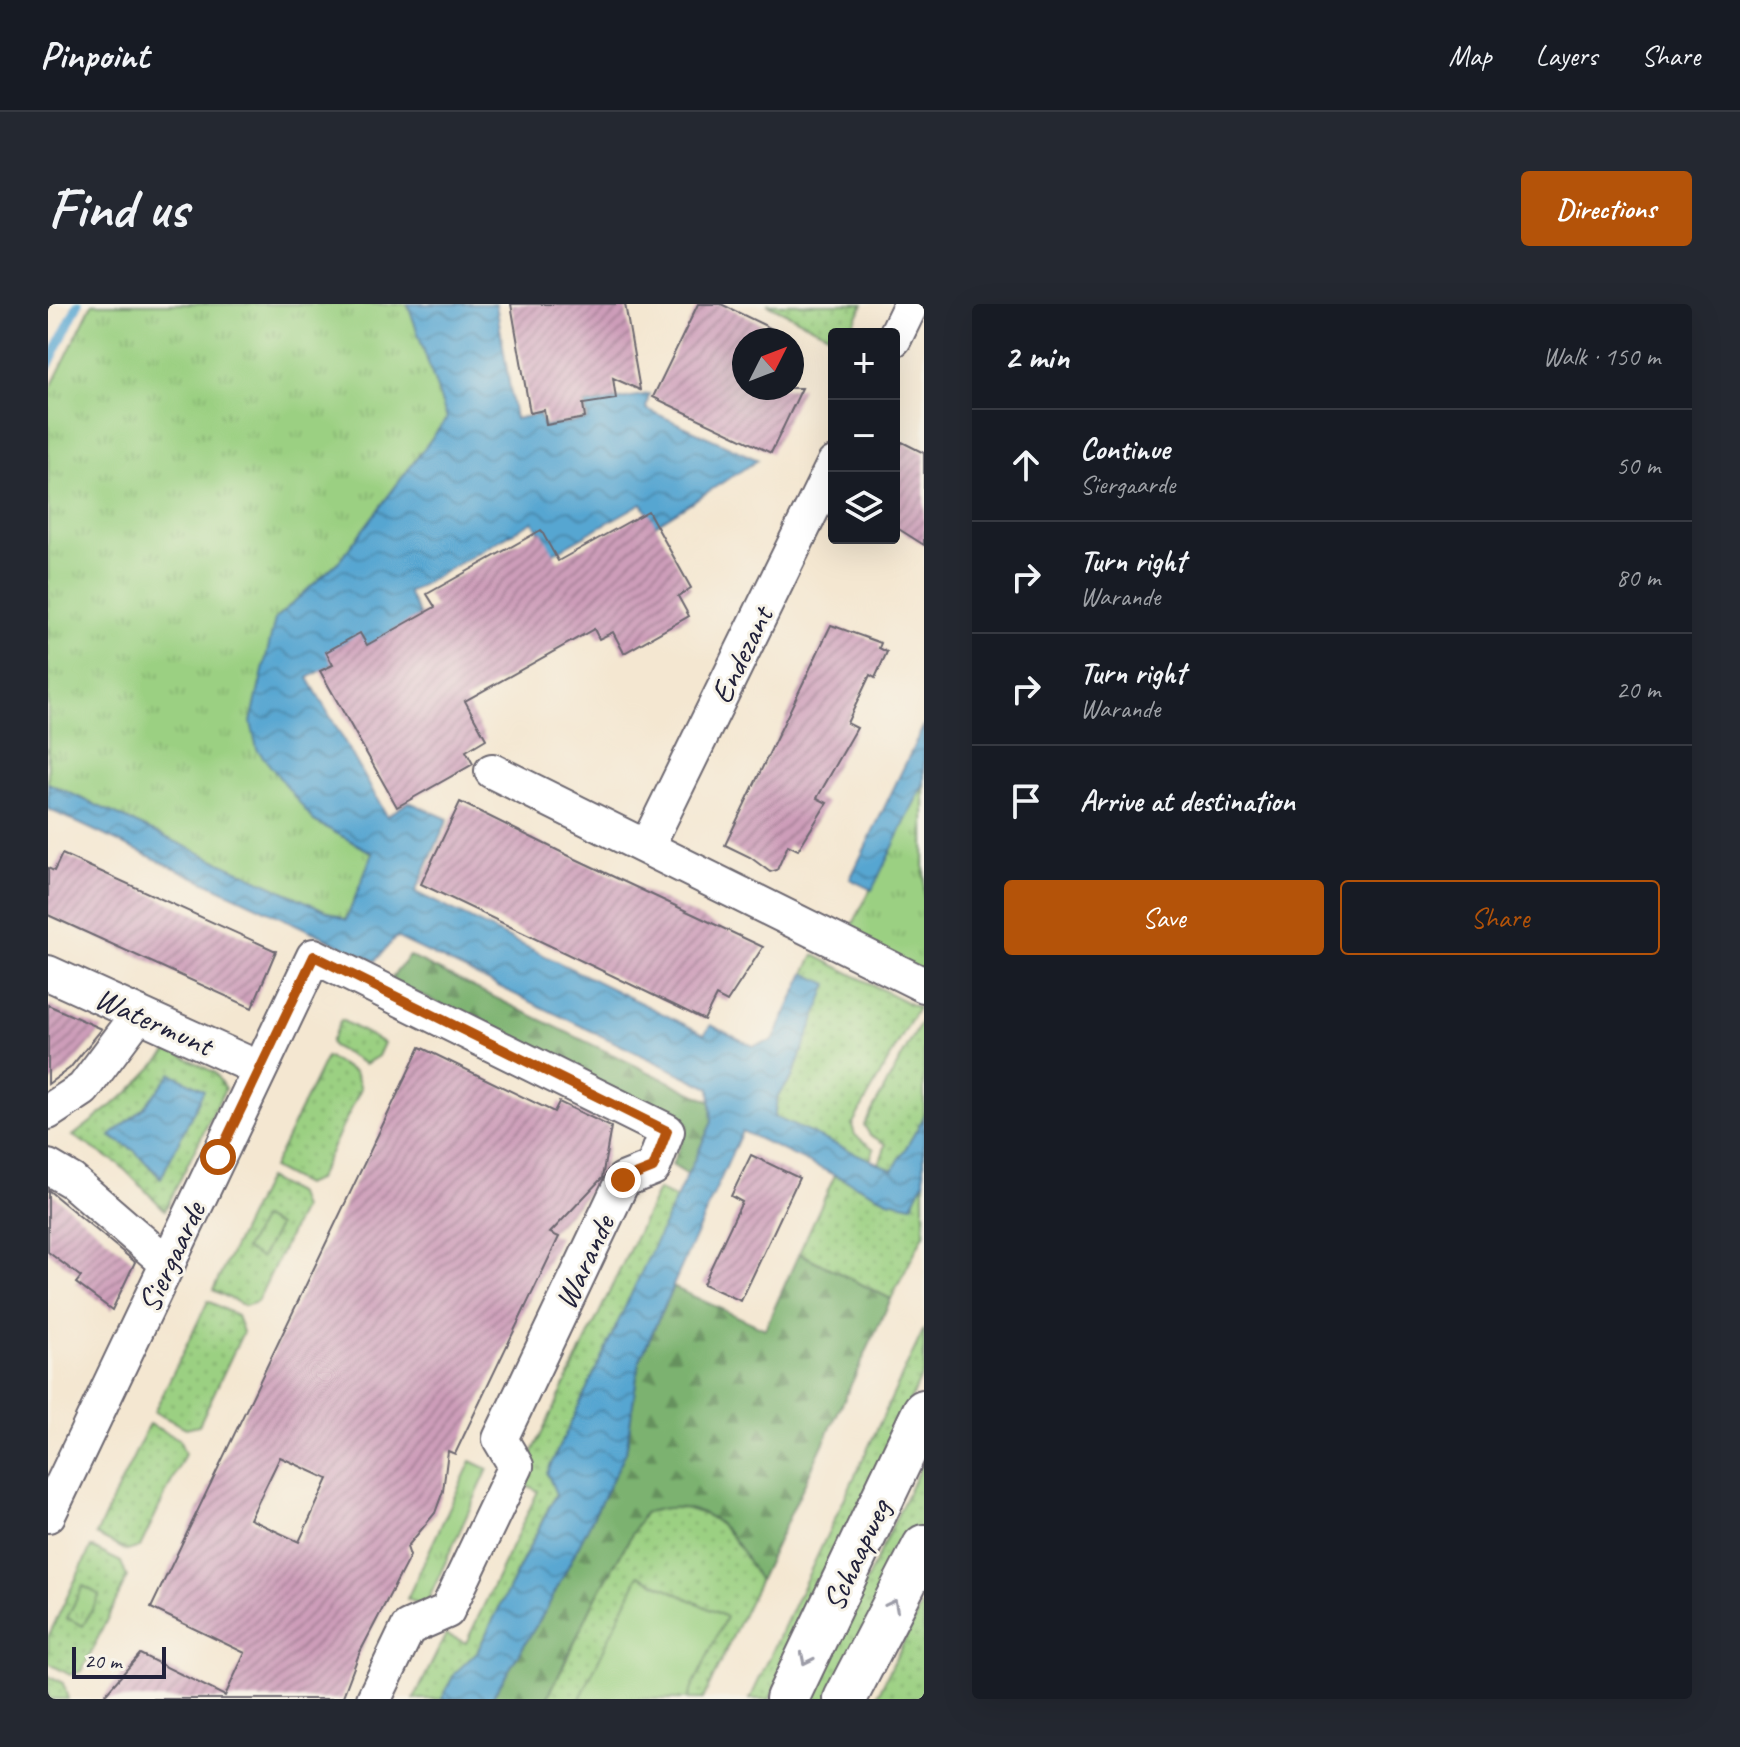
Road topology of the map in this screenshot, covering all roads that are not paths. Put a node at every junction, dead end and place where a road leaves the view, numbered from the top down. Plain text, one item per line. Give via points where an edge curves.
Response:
1 (911, 304) edge
2 (899, 328) edge
3 (830, 472) edge
4 (492, 771) dead end
5 (647, 846) junction
6 (314, 956) joint
7 (48, 973) edge
8 (924, 985) edge
9 (139, 1014) junction
10 (260, 1069) junction
11 (48, 1112) edge
12 (48, 1167) edge
13 (168, 1264) junction
14 (924, 1411) edge
15 (59, 1469) edge
16 (48, 1515) edge
17 (924, 1546) edge
18 (374, 1699) edge
19 (787, 1699) edge
20 (845, 1699) edge

1 - 2 street
3 - 5 street, Endezant
4 - 5 street
5 - 8 street
6 - 10 street, Siergaarde
6 - 18 street, Warande via 667,1131 653,1168 623,1180 500,1439 516,1466 447,1611 408,1628
7 - 9 street, Watermunt
9 - 10 street, Watermunt
9 - 11 street via 83,1089
10 - 13 street, Siergaarde
12 - 13 street via 72,1181
13 - 15 street, Siergaarde
14 -> 19 street, Schaapweg
15 - 16 street, Siergaarde
20 -> 17 street, Schaapweg

